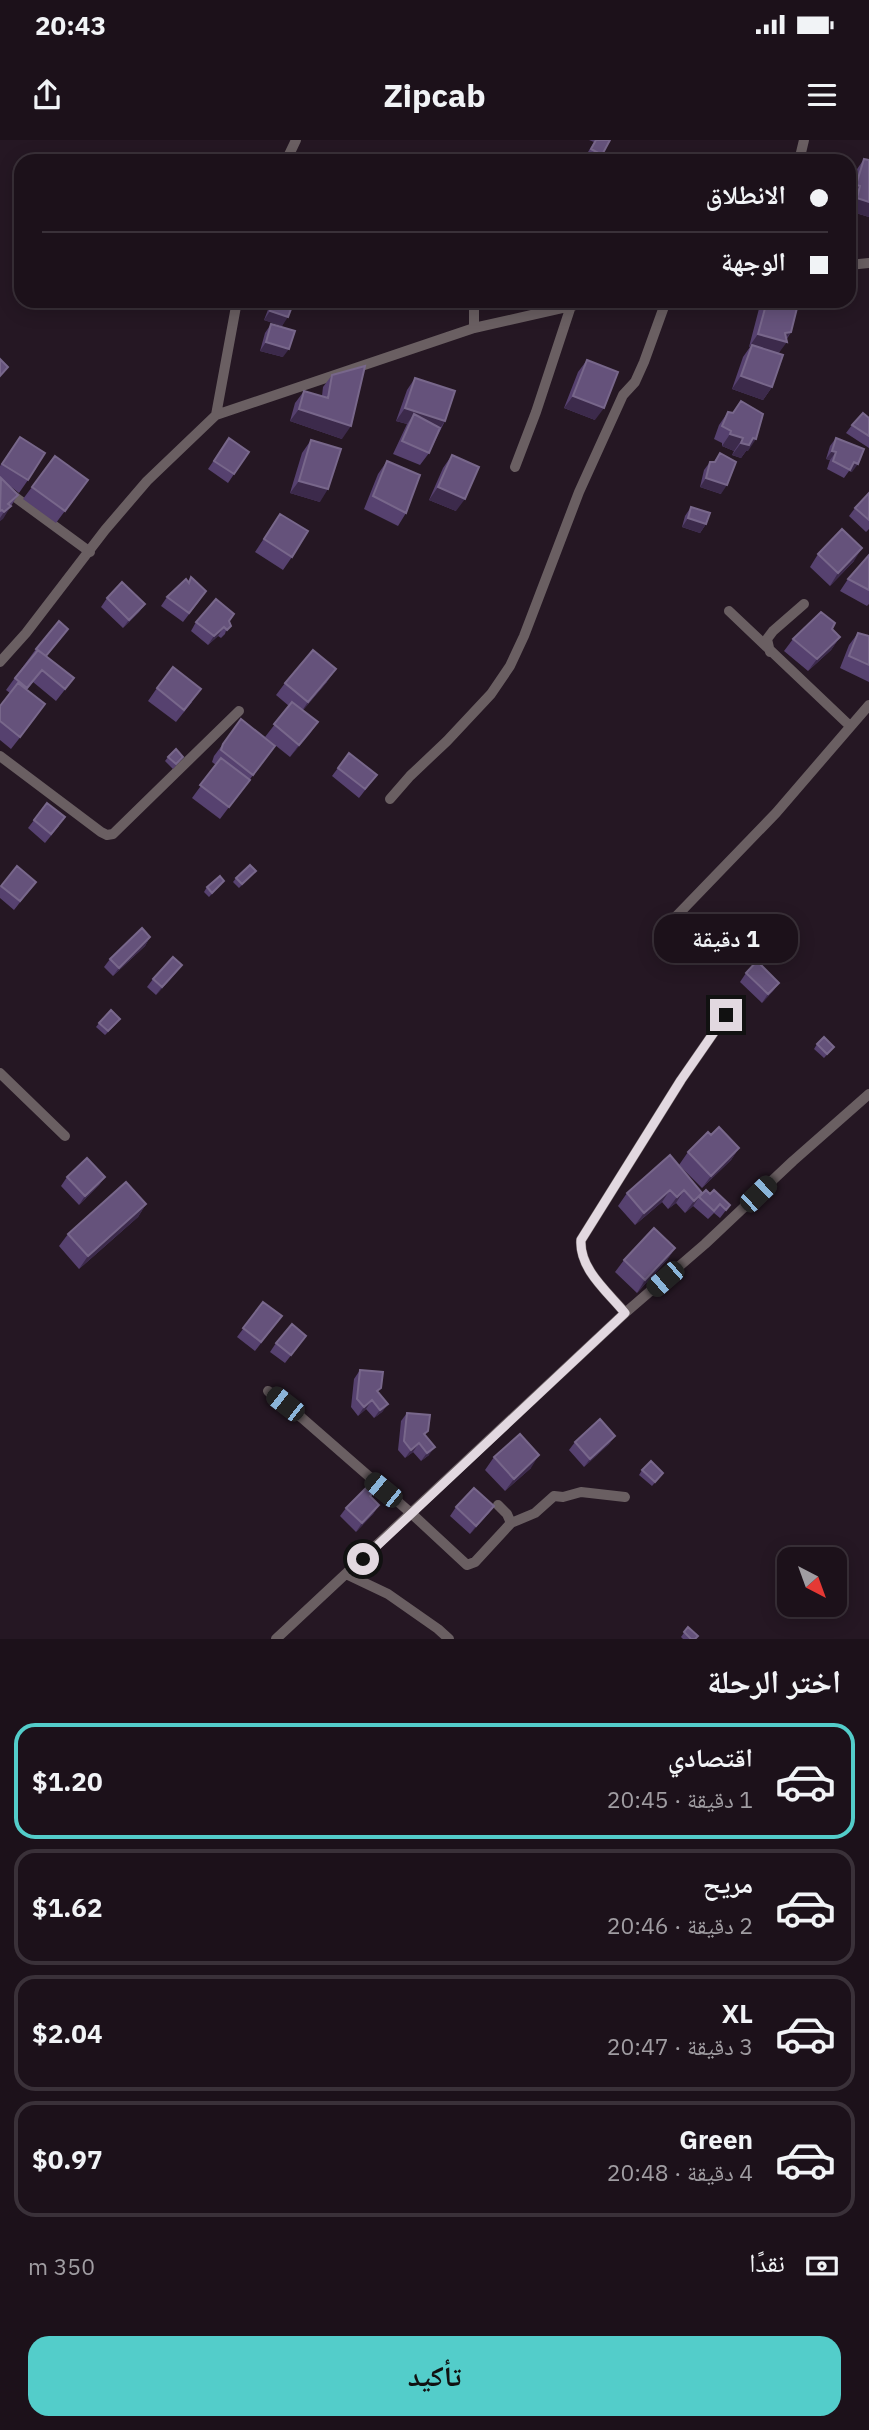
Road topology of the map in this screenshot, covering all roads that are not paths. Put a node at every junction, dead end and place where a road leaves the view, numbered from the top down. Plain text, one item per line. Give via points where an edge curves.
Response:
1 (236, 308) edge
2 (474, 308) edge
3 (562, 308) edge
4 (570, 308) edge
5 (664, 308) edge
6 (474, 328) junction
7 (216, 415) junction
8 (515, 467) dead end
9 (0, 486) edge
10 (90, 552) junction
11 (804, 604) dead end
12 (729, 611) dead end
13 (770, 652) junction
14 (0, 662) edge
15 (869, 705) edge
16 (239, 711) dead end
17 (850, 726) junction
18 (0, 756) edge
19 (390, 799) dead end
20 (663, 930) dead end
21 (726, 1015) dead end
22 (0, 1073) edge
23 (869, 1094) edge
24 (65, 1136) dead end
25 (625, 1313) junction
26 (268, 1391) dead end
27 (625, 1497) dead end
28 (498, 1505) dead end
29 (412, 1514) junction
30 (511, 1523) junction
31 (346, 1574) junction
32 (276, 1639) edge
33 (449, 1639) edge

1 - 7 street
2 - 6 street
3 - 6 street
4 - 8 street
5 - 19 street via 645,362 622,395 579,492 510,666 491,694
6 - 7 street
7 - 10 street via 147,481
9 - 10 street
10 - 14 street
11 - 13 street via 767,639
12 - 13 street
13 - 17 street
15 - 17 street
16 - 18 street via 113,834 101,832
17 - 20 street via 776,813
21 - 25 street via 581,1240 584,1265
22 - 24 street
23 - 25 street
25 - 29 street
26 - 29 street
27 - 30 street via 581,1492 554,1496 535,1513
28 - 30 street
29 - 30 street via 467,1565 493,1546
29 - 31 street
31 - 32 street
31 - 33 street via 388,1594

